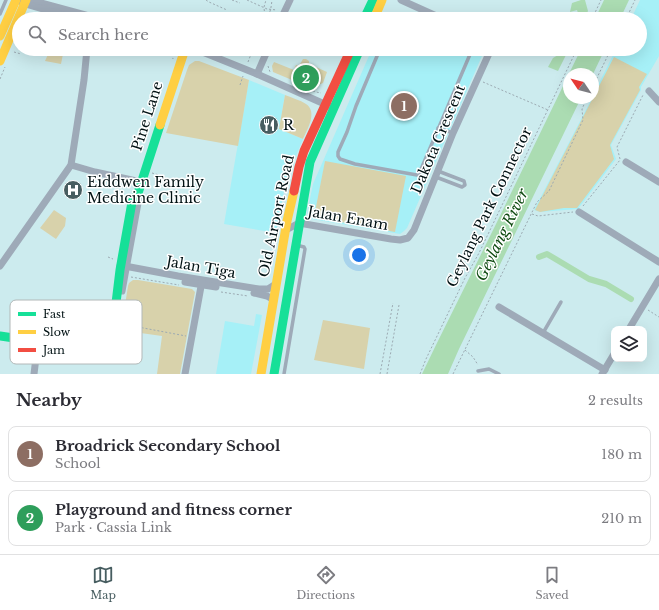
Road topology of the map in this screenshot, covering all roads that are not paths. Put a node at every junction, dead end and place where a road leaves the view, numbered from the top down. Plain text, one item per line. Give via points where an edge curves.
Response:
1 (6, 0) edge
2 (290, 0) edge
3 (373, 0) edge
4 (382, 0) edge
5 (401, 0) edge
6 (23, 1) edge
7 (14, 12) edge
8 (19, 12) edge
9 (56, 12) edge
10 (74, 12) edge
11 (284, 12) edge
12 (367, 12) edge
13 (377, 12) edge
14 (428, 12) edge
15 (0, 14) edge
16 (12, 14) edge
17 (2, 26) edge
18 (12, 29) edge
19 (0, 36) edge
20 (86, 56) edge
21 (182, 56) edge
22 (212, 56) edge
23 (265, 56) edge
24 (348, 56) edge
25 (356, 56) edge
26 (377, 56) edge
27 (469, 56) edge
28 (488, 56) edge
29 (0, 60) edge
30 (257, 74) junction
31 (649, 91) road end
32 (659, 102) edge
33 (330, 107) junction
34 (438, 128) junction
35 (453, 133) junction
36 (626, 162) dead end
37 (71, 166) junction
38 (437, 174) junction
39 (141, 182) junction
40 (659, 182) edge
41 (579, 212) road end
42 (298, 223) junction
43 (286, 230) junction
44 (408, 238) joint
45 (295, 245) junction
46 (659, 262) edge
47 (0, 266) edge
48 (122, 267) junction
49 (659, 279) edge
50 (201, 283) junction
51 (276, 284) junction
52 (116, 300) edge
53 (274, 300) junction
54 (561, 302) dead end
55 (499, 307) dead end
56 (631, 326) edge
57 (543, 333) junction
58 (0, 336) edge
59 (10, 337) edge
60 (611, 359) edge
61 (35, 364) edge
62 (478, 371) road end
63 (604, 372) edge
64 (34, 374) edge
65 (185, 374) edge
66 (261, 374) edge
67 (274, 374) edge
68 (284, 374) edge
69 (499, 374) edge

1 - 15 lane
2 - 11 street
3 - 12 main road
4 - 13 main road
5 - 14 street
6 - 7 main road
6 - 8 main road
6 - 9 street
6 - 10 street via 34,1
16 - 17 main road
17 - 19 main road
18 - 29 main road
20 - 37 street
21 - 39 main road, Pine Lane
22 - 30 street
23 - 30 street
24 - 33 main road, Old Airport Road
25 - 33 main road, Old Airport Road
26 - 34 lane via 338,152 340,159 355,164 419,174
27 - 34 lane
28 - 35 street, Dakota Crescent
30 - 33 street
31 - 32 street
33 - 42 main road, Old Airport Road via 312,154
33 - 43 main road, Old Airport Road via 304,151
34 - 35 lane
35 - 38 street, Dakota Crescent
36 - 40 street
37 - 39 street
37 - 47 street
38 - 38 lane via 463,179 465,185 462,187
38 - 44 street, Dakota Crescent via 414,230
39 - 48 main road, Pine Lane via 132,202
41 - 46 street
42 - 43 street, Jalan Enam
42 - 44 street, Jalan Enam via 391,239
42 - 45 main road, Old Airport Road
43 - 51 main road, Old Airport Road
45 - 67 main road, Old Airport Road
45 - 68 lane via 305,248
48 - 50 street, Jalan Tiga
48 - 52 main road, Pine Lane
49 - 56 street
50 - 51 street, Jalan Tiga via 268,290
50 - 53 street, Jalan Tiga via 267,296
50 - 65 street
51 - 53 main road, Old Airport Road
53 - 66 main road, Old Airport Road
54 - 57 lane
55 - 57 street
57 - 63 street
58 - 59 main road, Pine Lane
60 - 63 street
61 - 64 street
62 - 69 lane via 488,369

